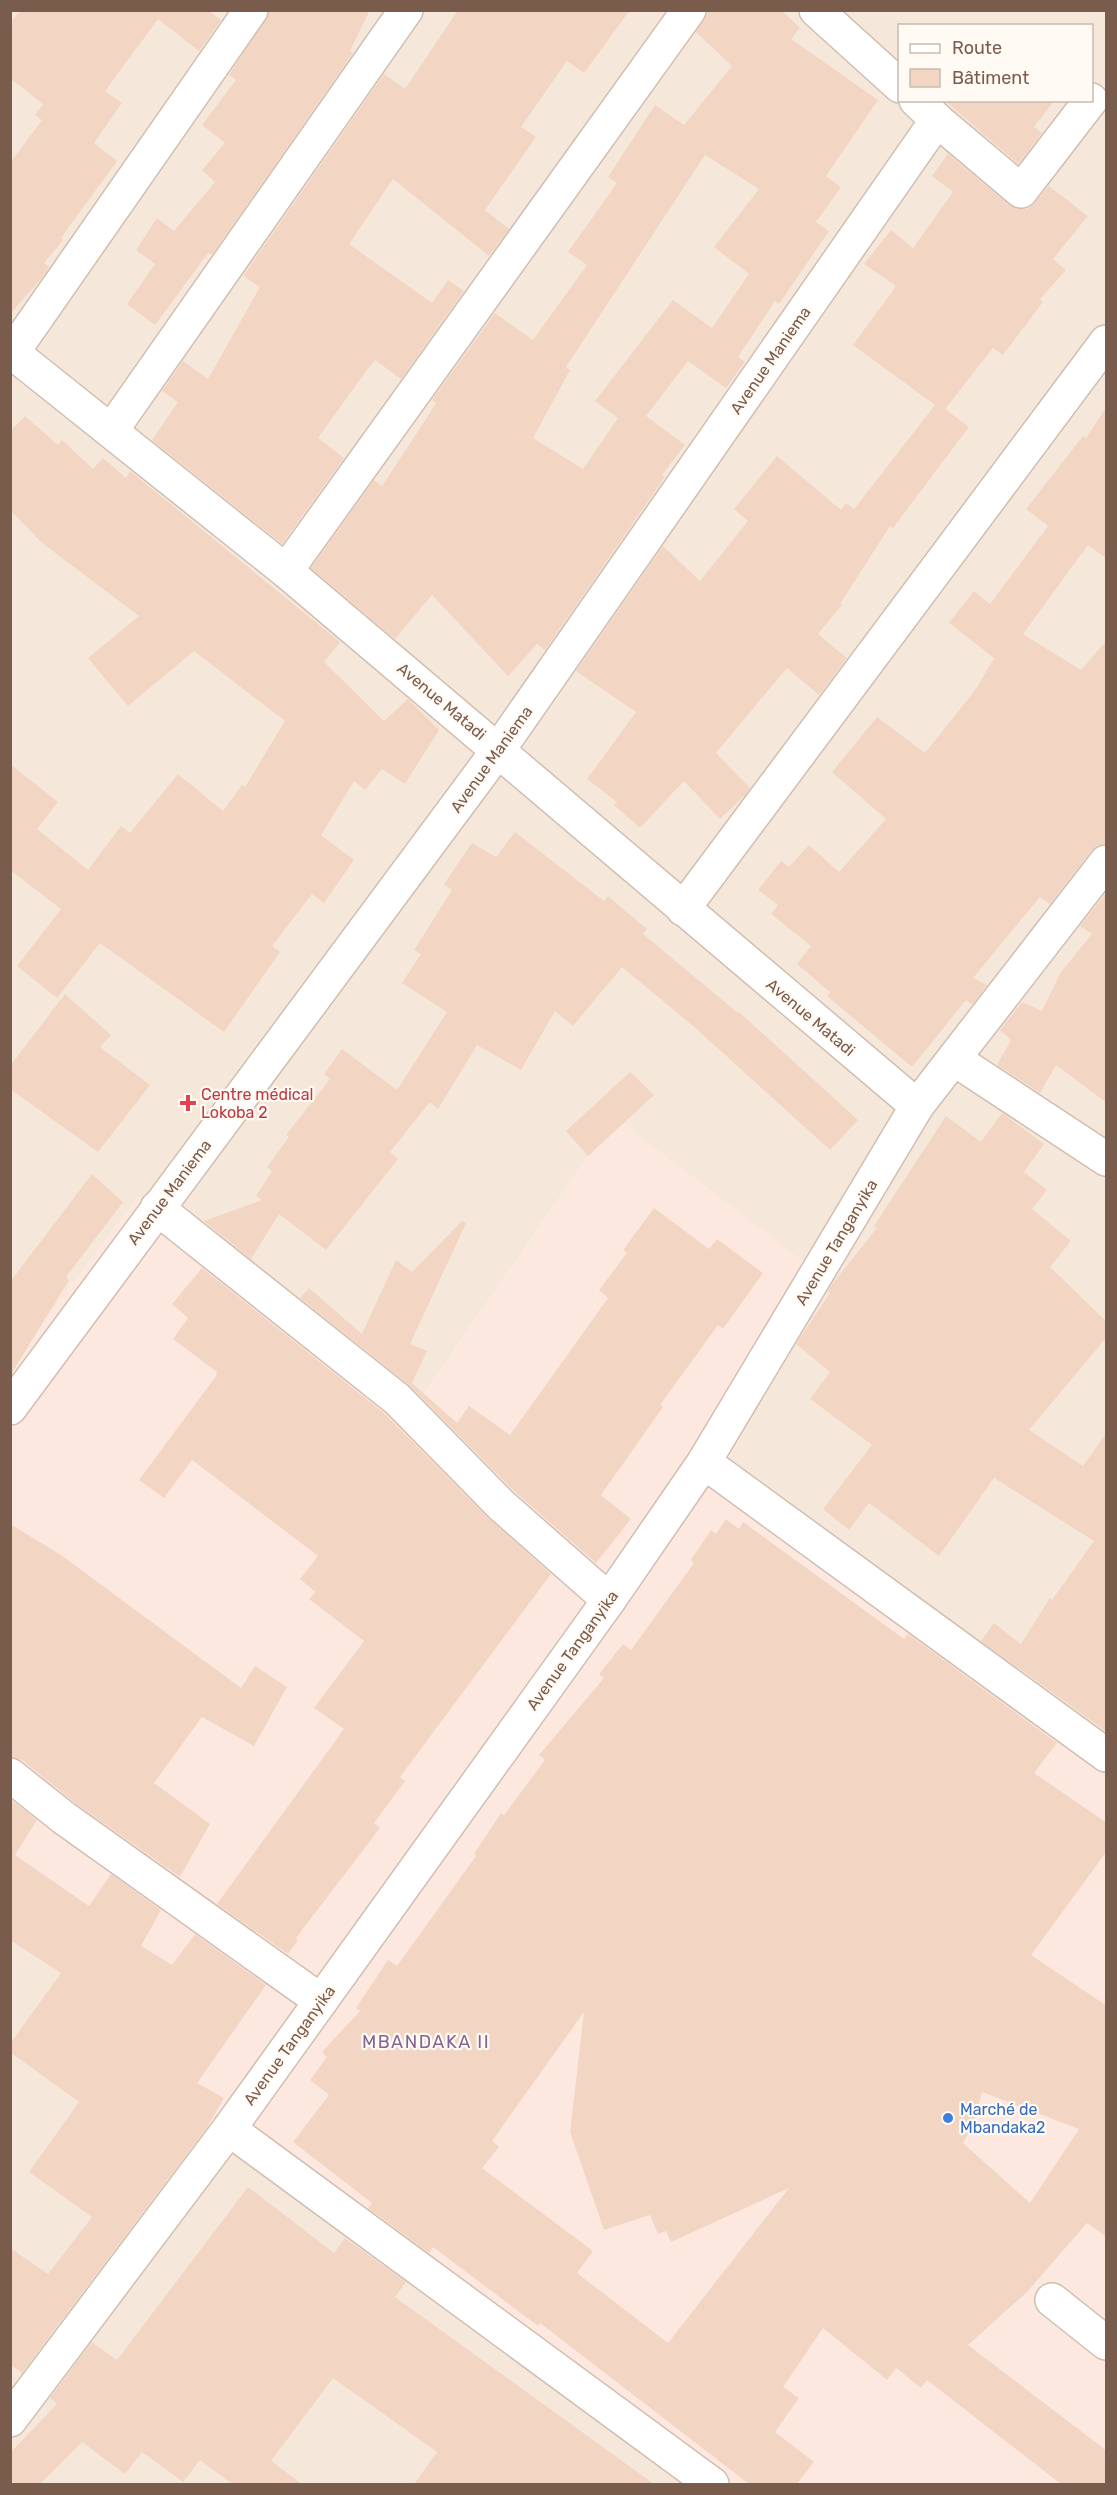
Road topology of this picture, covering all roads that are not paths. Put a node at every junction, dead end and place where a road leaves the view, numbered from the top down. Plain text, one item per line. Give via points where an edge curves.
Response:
1 (251, 10) edge
2 (406, 10) edge
3 (689, 10) edge
4 (816, 10) edge
5 (1107, 80) edge
6 (898, 84) edge
7 (1093, 98) edge
8 (1089, 102) edge
9 (927, 110) edge
10 (1107, 342) edge
11 (12, 354) edge
12 (111, 431) junction
13 (286, 571) junction
14 (499, 749) junction
15 (1107, 862) edge
16 (683, 909) junction
17 (954, 1059) junction
18 (917, 1106) junction
19 (1107, 1159) edge
20 (157, 1208) junction
21 (10, 1408) edge
22 (704, 1462) junction
23 (609, 1600) junction
24 (1107, 1755) edge
25 (10, 1775) edge
26 (321, 2001) junction
27 (229, 2129) junction
28 (1052, 2300) dead end
29 (1107, 2343) edge
30 (10, 2420) edge
31 (712, 2484) edge

1 - 11 street
2 - 12 street
3 - 13 street
4 - 6 street
5 - 7 street
8 - 9 street via 1021,191
9 - 14 street, Avenue Maniema
10 - 16 street
11 - 12 street, Avenue Matadi
12 - 13 street, Avenue Matadi
13 - 14 street, Avenue Matadi
14 - 16 street, Avenue Matadi
14 - 20 street, Avenue Maniema
15 - 17 street, Avenue Tanganyika
16 - 18 street, Avenue Matadi
17 - 18 street, Avenue Tanganyika
17 - 19 street
18 - 22 street, Avenue Tanganyika
20 - 21 street, Avenue Maniema
20 - 23 street via 397,1400 501,1505
22 - 23 street, Avenue Tanganyika
22 - 24 street
23 - 26 street, Avenue Tanganyika
25 - 26 street via 64,1818
26 - 27 street, Avenue Tanganyika
27 - 30 street, Avenue Tanganyika
27 - 31 street
28 - 29 street

